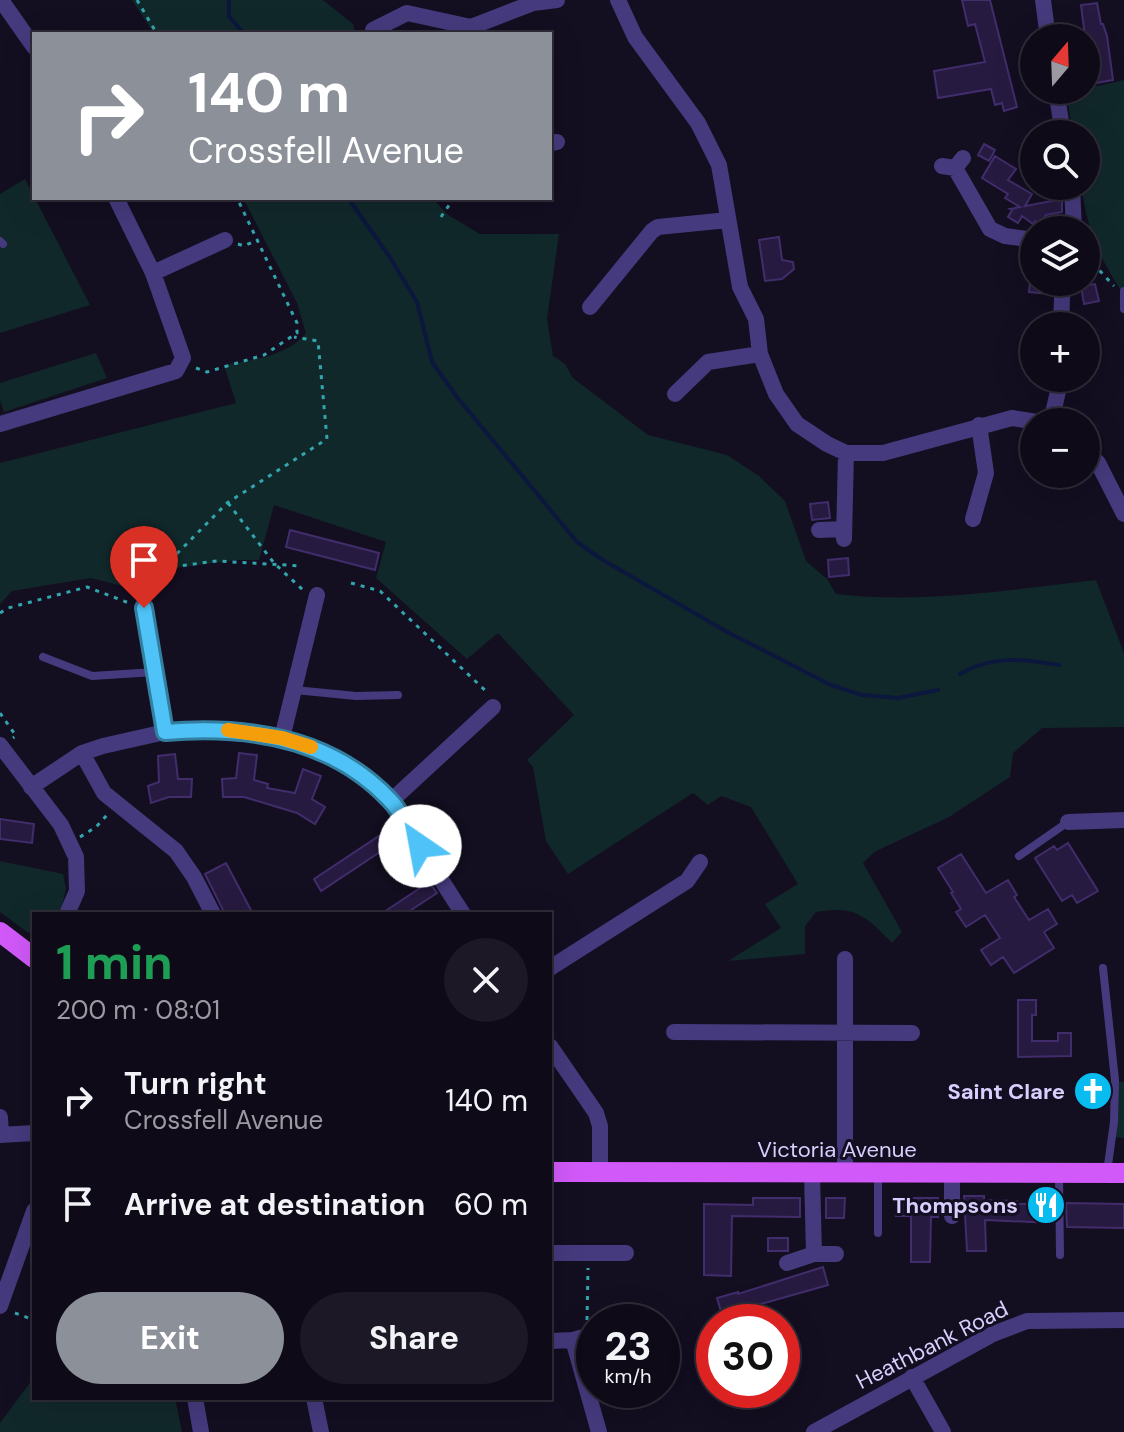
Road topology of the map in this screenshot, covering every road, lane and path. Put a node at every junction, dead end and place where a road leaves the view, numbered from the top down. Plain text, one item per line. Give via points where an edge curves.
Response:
1 (137, 0) edge
2 (557, 0) edge
3 (618, 0) edge
4 (1043, 0) edge
5 (6, 4) edge
6 (1046, 24) edge
7 (373, 30) dead end
8 (470, 30) edge
9 (156, 32) edge
10 (32, 44) edge
11 (953, 164) dead end
12 (117, 200) edge
13 (238, 200) edge
14 (453, 200) edge
15 (441, 217) dead end
16 (728, 220) junction
17 (1020, 238) edge
18 (225, 240) joint
19 (257, 240) junction
20 (1100, 270) edge
21 (153, 273) junction
22 (1123, 293) edge
23 (590, 307) dead end
24 (1124, 309) edge
25 (294, 337) junction
26 (760, 354) junction
27 (182, 364) junction
28 (675, 394) dead end
29 (1020, 419) edge
30 (0, 424) edge
31 (979, 425) junction
32 (846, 453) junction
33 (1100, 467) edge
34 (227, 503) junction
35 (1124, 514) edge
36 (973, 519) dead end
37 (819, 530) dead end
38 (274, 563) junction
39 (302, 566) dead end
40 (163, 568) junction
41 (153, 578) dead end
42 (289, 578) dead end
43 (351, 583) dead end
44 (317, 595) dead end
45 (144, 608) joint
46 (0, 613) edge
47 (43, 657) dead end
48 (156, 672) junction
49 (295, 690) junction
50 (398, 695) dead end
51 (493, 707) joint
52 (0, 713) edge
53 (165, 732) junction
54 (16, 736) dead end
55 (282, 738) junction
56 (0, 745) edge
57 (82, 753) junction
58 (31, 787) junction
59 (391, 801) junction
60 (117, 805) junction
61 (1124, 820) edge
62 (1068, 822) joint
63 (70, 843) junction
64 (1019, 856) dead end
65 (700, 862) dead end
66 (68, 912) edge
67 (212, 912) edge
68 (462, 912) edge
69 (0, 932) edge
70 (32, 956) edge
71 (845, 959) dead end
72 (552, 967) edge
73 (1103, 968) dead end
74 (674, 1032) dead end
75 (845, 1033) junction
76 (912, 1033) dead end
77 (552, 1049) edge
78 (0, 1117) edge
79 (32, 1133) edge
80 (1, 1135) edge
81 (552, 1172) edge
82 (600, 1172) junction
83 (952, 1173) junction
84 (1059, 1173) junction
85 (1116, 1173) edge
86 (812, 1174) junction
87 (845, 1174) junction
88 (878, 1174) junction
89 (952, 1216) dead end
90 (32, 1218) edge
91 (878, 1233) dead end
92 (552, 1253) edge
93 (626, 1253) dead end
94 (814, 1254) junction
95 (836, 1254) dead end
96 (1060, 1255) dead end
97 (787, 1263) dead end
98 (587, 1283) dead end
99 (586, 1304) edge
100 (6, 1308) edge
101 (32, 1319) edge
102 (1124, 1320) edge
103 (576, 1338) edge
104 (552, 1341) edge
105 (912, 1377) junction
106 (195, 1400) edge
107 (314, 1400) edge
108 (595, 1408) edge
109 (201, 1432) edge
110 (321, 1432) edge
111 (599, 1432) edge
112 (814, 1432) edge
113 (943, 1432) edge

1 - 9 path
2 - 8 street via 533,3
3 - 16 street via 635,37 707,139 719,165
4 - 6 street
5 - 10 street
7 - 8 street via 407,13
11 - 17 street via 990,229
12 - 21 street
13 - 19 path
14 - 15 path
16 - 23 street via 658,227 609,294
16 - 26 street via 740,287 756,319
18 - 19 path via 244,246
18 - 21 street
19 - 25 path via 297,323
20 - 22 path
21 - 27 street
22 - 24 lane
25 - 27 path via 264,355 207,372
25 - 34 path via 318,341 327,439
26 - 28 street via 708,362 684,372
26 - 32 street via 776,394 797,424
27 - 30 street via 176,371
29 - 31 street
31 - 32 street via 883,453
31 - 36 street via 986,473
32 - 37 street via 844,534
33 - 35 street
34 - 38 path
34 - 40 path
38 - 39 path
38 - 40 path via 217,561
38 - 42 path
40 - 41 path
43 - 51 path via 380,591 493,699
44 - 49 street
45 - 46 path via 87,587
45 - 48 street
47 - 48 lane via 92,676
48 - 53 street
49 - 50 lane
49 - 55 street
51 - 59 street
52 - 54 path
53 - 55 street via 224,729
53 - 57 street
55 - 59 street via 336,758
56 - 58 street
57 - 58 street
57 - 60 street via 94,779
58 - 63 street
59 - 68 street
60 - 63 path
60 - 67 street via 176,851
61 - 62 street
62 - 64 lane
63 - 66 street via 78,873
65 - 72 street via 687,881
69 - 70 main road
71 - 75 street
73 - 85 lane via 1115,1080
74 - 75 street
75 - 76 street
75 - 87 street
77 - 82 street via 596,1113
78 - 80 street
79 - 80 street
81 - 82 main road, Victoria Avenue
82 - 86 main road, Victoria Avenue
83 - 84 main road, Victoria Avenue
83 - 88 main road, Victoria Avenue
83 - 89 street
84 - 85 main road, Victoria Avenue
84 - 96 lane
86 - 87 main road, Victoria Avenue
86 - 94 street
87 - 88 main road, Victoria Avenue
88 - 91 lane
90 - 100 street
92 - 93 street
94 - 95 street
94 - 97 street
98 - 99 path
100 - 101 path
102 - 105 street, Heathbank Road via 1027,1321
103 - 104 street
105 - 112 street, Heathbank Road
105 - 113 street
106 - 109 street
107 - 110 street
108 - 111 street

